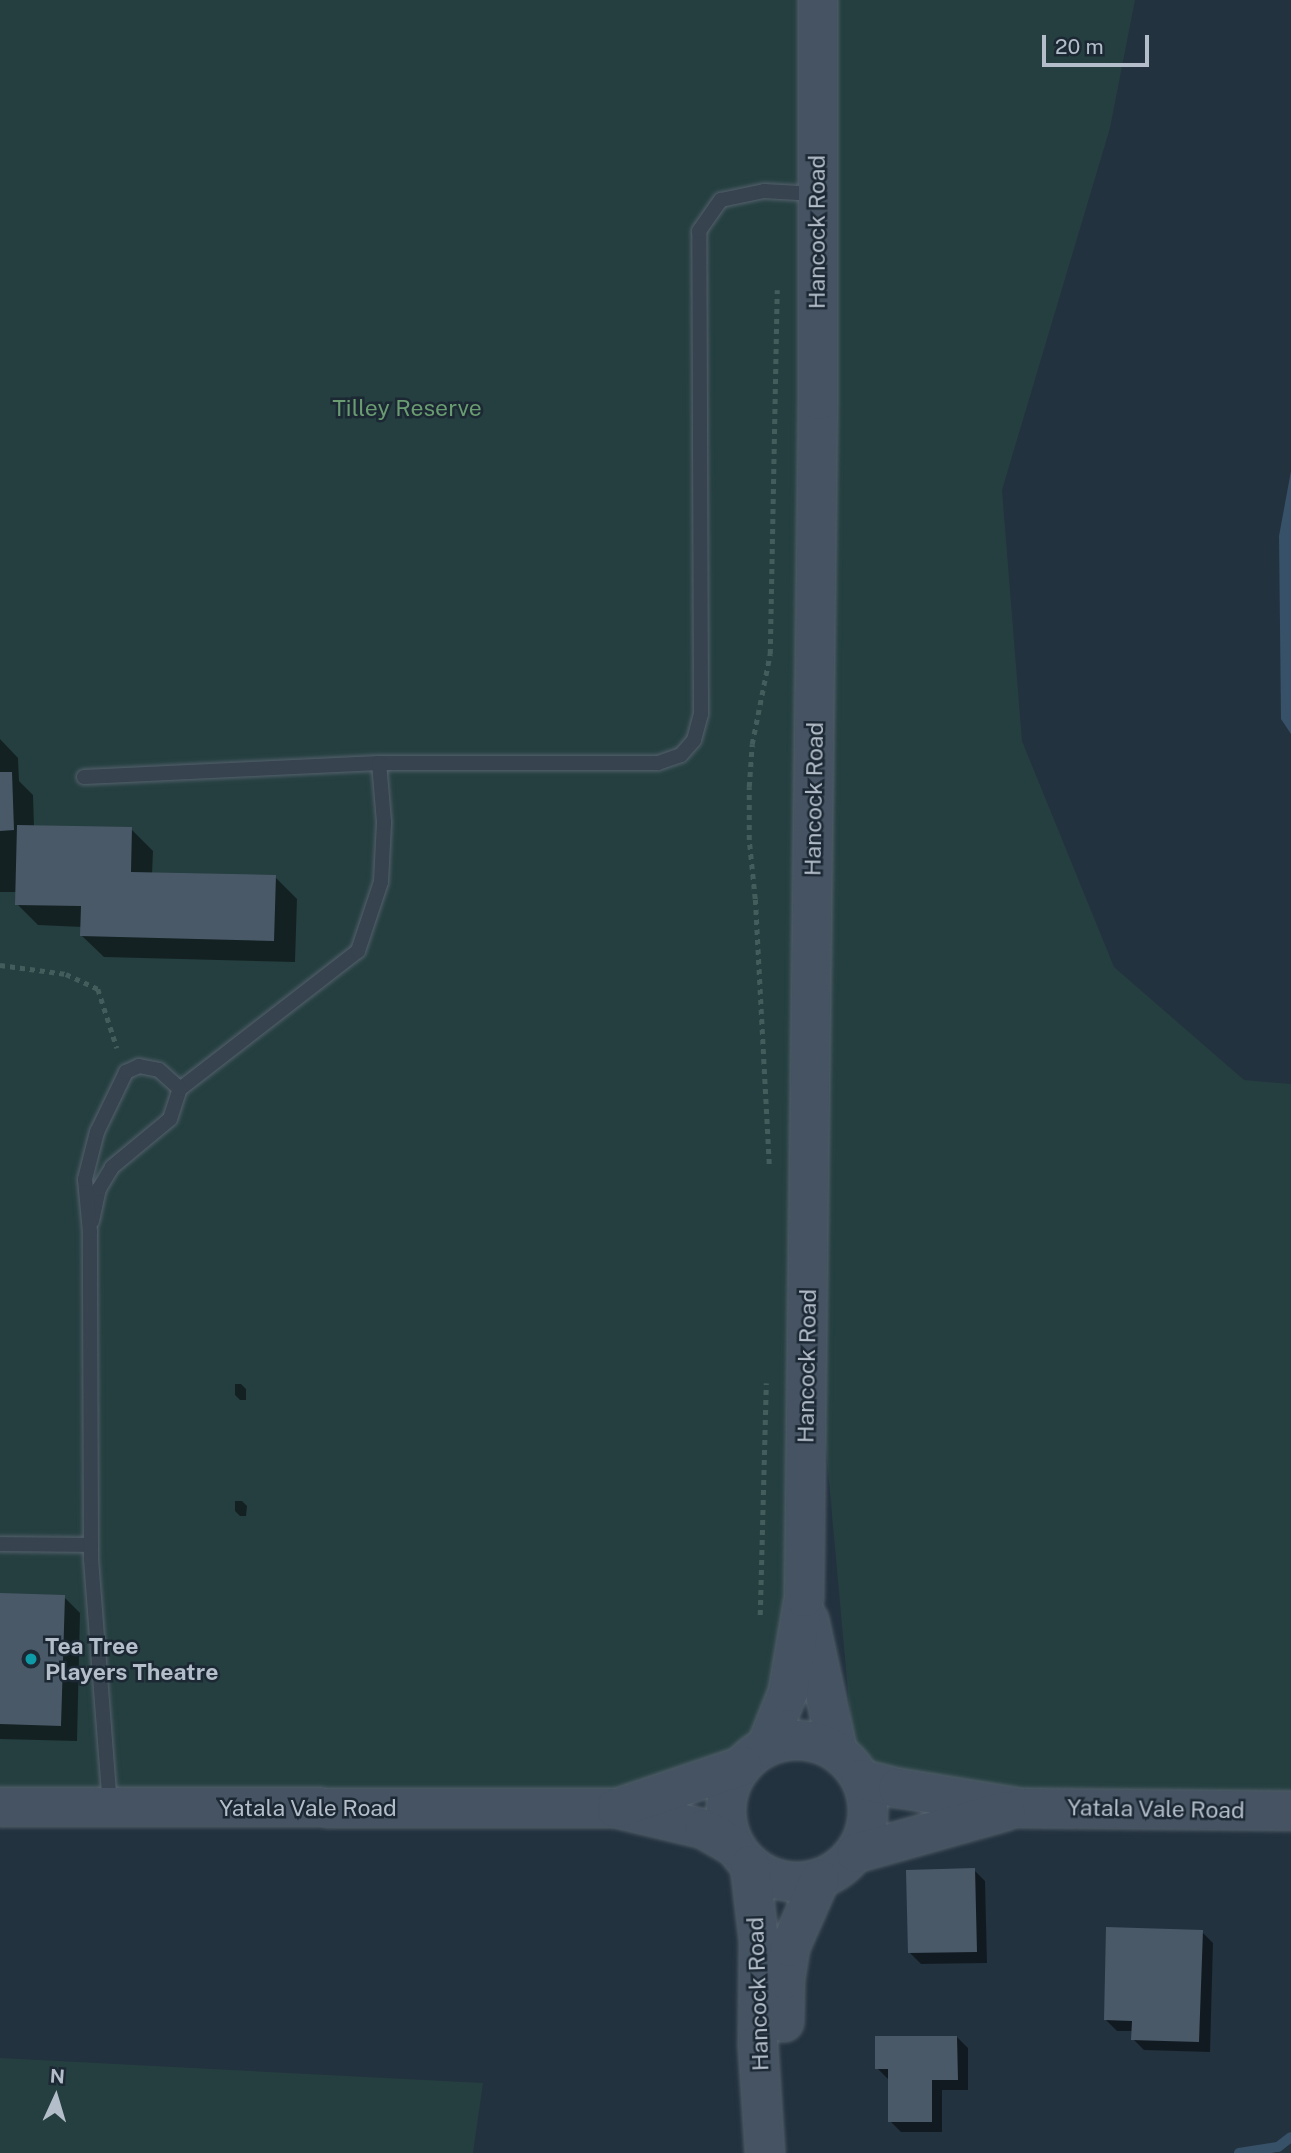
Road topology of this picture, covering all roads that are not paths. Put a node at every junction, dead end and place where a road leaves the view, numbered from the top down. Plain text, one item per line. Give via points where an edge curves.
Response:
1 (818, 0) edge
2 (816, 194) junction
3 (379, 763) junction
4 (83, 777) dead end
5 (180, 1089) junction
6 (90, 1233) junction
7 (0, 1544) edge
8 (91, 1545) junction
9 (804, 1597) junction
10 (754, 1757) junction
11 (850, 1766) junction
12 (0, 1807) edge
13 (110, 1807) junction
14 (616, 1808) junction
15 (1020, 1808) junction
16 (1291, 1811) edge
17 (856, 1853) junction
18 (742, 1855) junction
19 (820, 1879) junction
20 (765, 2138) edge

1 - 2 main road, Hancock Road
2 - 3 lane via 764,191 721,200 699,231 701,714 694,740 681,755 658,763
2 - 9 main road, Hancock Road via 818,400
3 - 4 lane
3 - 5 lane via 384,822 381,882 358,951
5 - 6 lane via 170,1119 112,1167 99,1189
5 - 6 lane via 159,1070 139,1066 126,1072 97,1132 85,1179
6 - 8 lane
7 - 8 lane
8 - 13 lane
9 - 10 main road, Hancock Road via 788,1692
9 - 11 main road, Hancock Road
10 - 11 main road via 787,1741 808,1741
10 - 14 main road, Yatala Vale Road
10 - 18 main road via 726,1799 727,1823
11 - 15 main road, Yatala Vale Road via 920,1792
11 - 17 main road via 868,1800 868,1822
12 - 13 main road, Yatala Vale Road
13 - 14 main road, Yatala Vale Road
14 - 18 main road, Yatala Vale Road via 704,1829
15 - 16 main road, Yatala Vale Road
15 - 17 main road, Yatala Vale Road
17 - 19 main road via 844,1866
18 - 19 main road via 783,1881
18 - 20 main road, Hancock Road via 759,1940 758,2045
19 - 20 main road, Hancock Road via 790,1948 780,2077

